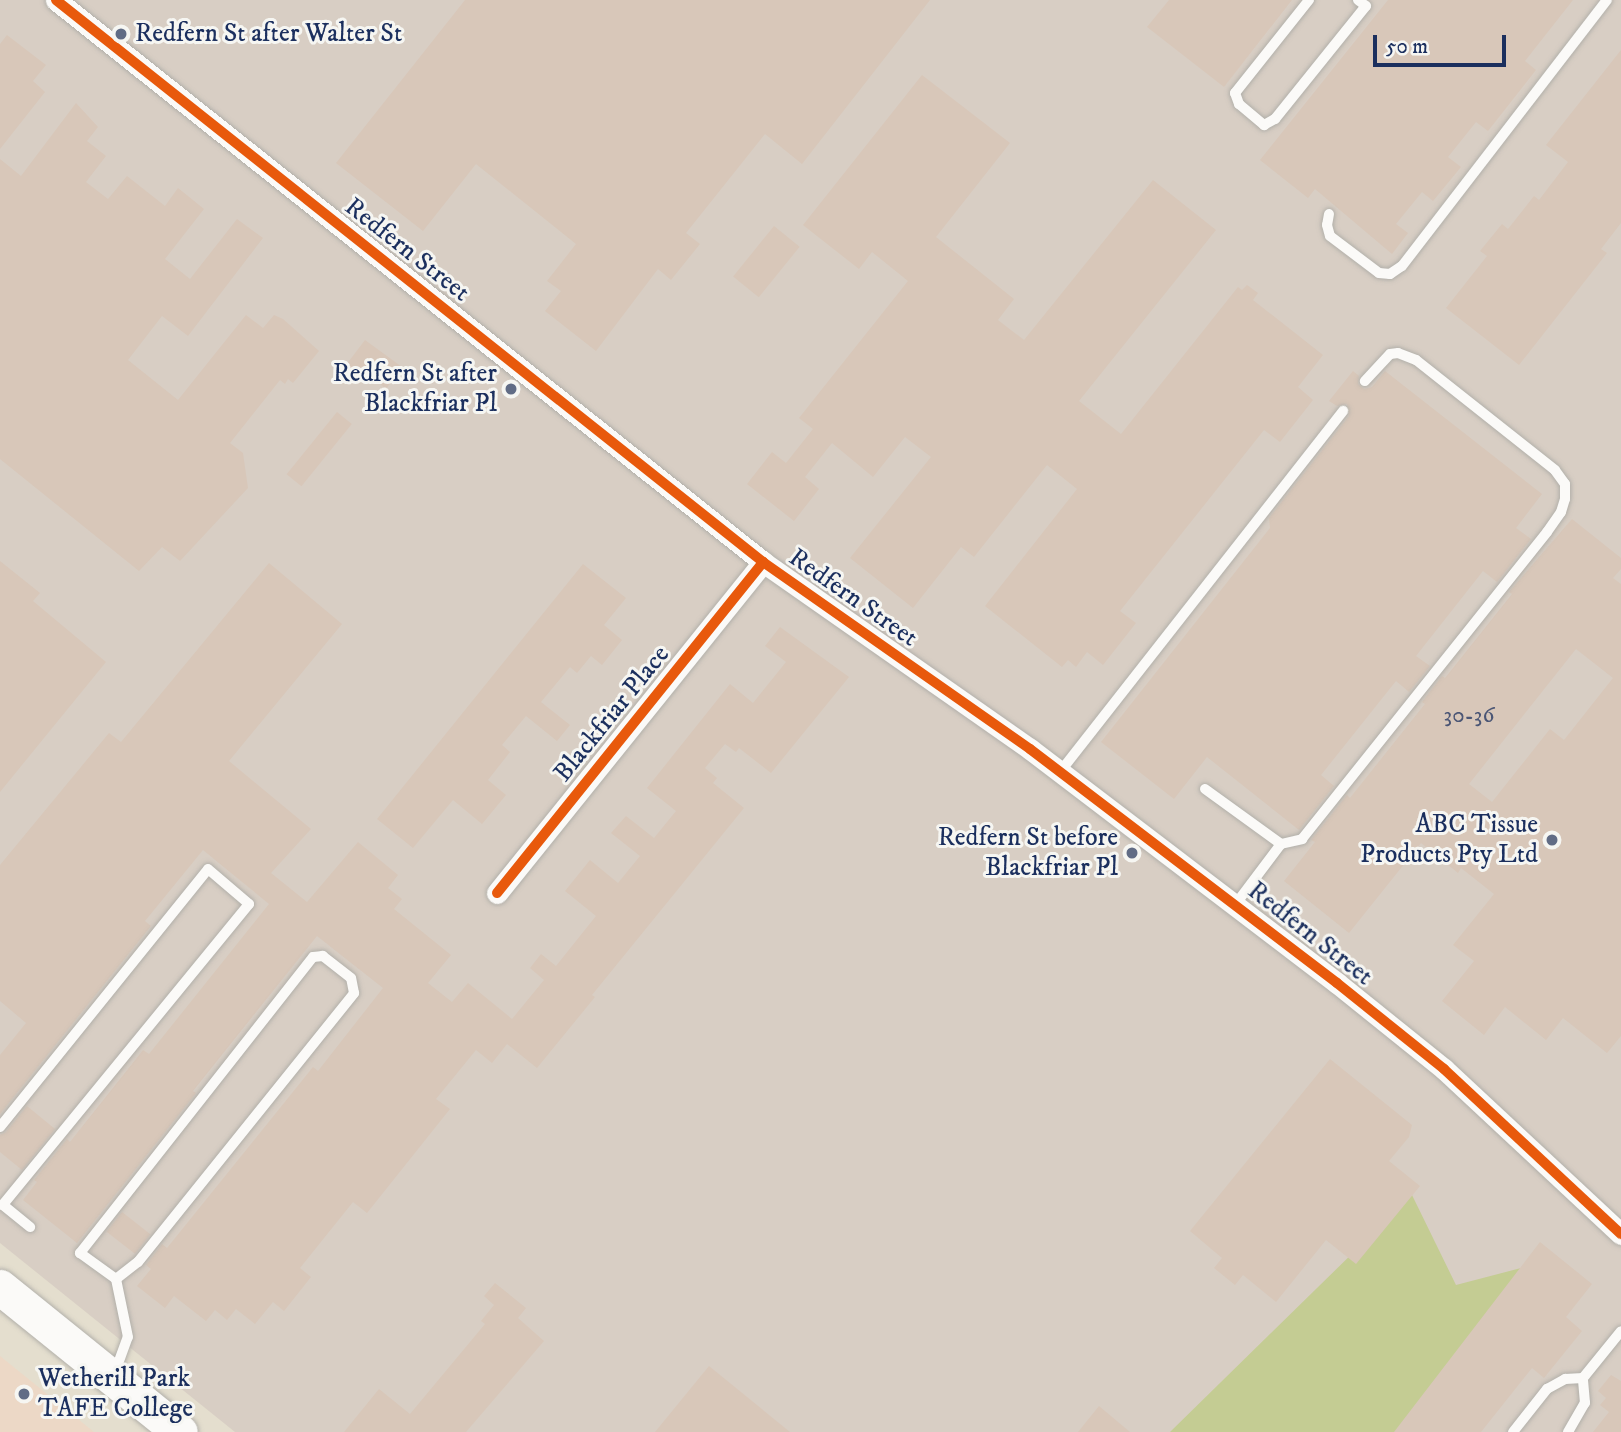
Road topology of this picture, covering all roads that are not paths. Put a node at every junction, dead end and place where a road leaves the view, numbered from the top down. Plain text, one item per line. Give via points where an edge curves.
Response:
1 (56, 0) edge
2 (1309, 0) edge
3 (1607, 0) edge
4 (1365, 2) edge
5 (1329, 214) dead end
6 (1365, 381) dead end
7 (1343, 411) dead end
8 (763, 562) junction
9 (1060, 772) junction
10 (1205, 789) dead end
11 (1281, 844) junction
12 (497, 893) dead end
13 (1235, 905) junction
14 (0, 1127) edge
15 (2, 1204) edge
16 (30, 1227) dead end
17 (1621, 1234) edge
18 (116, 1279) junction
19 (0, 1286) edge
20 (0, 1316) edge
21 (1621, 1333) edge
22 (113, 1378) junction
23 (1583, 1378) junction
24 (143, 1432) edge
25 (180, 1432) edge
26 (1513, 1432) edge
27 (1568, 1432) edge

1 - 8 street, Redfern Street
2 - 4 lane via 1236,93 1239,104 1264,125 1275,119
3 - 5 lane via 1402,266 1390,274 1379,272 1330,236
6 - 11 lane via 1390,354 1416,359 1555,470 1565,484 1566,499 1547,531 1302,839
7 - 9 lane
8 - 9 street, Redfern Street
8 - 12 street, Blackfriar Place
9 - 13 street, Redfern Street
10 - 11 lane
11 - 13 lane
13 - 17 street, Redfern Street via 1444,1069
14 - 15 lane via 208,869 250,904
15 - 16 lane
18 - 18 lane via 138,1262 354,993 351,978 323,956 313,957 80,1253
18 - 22 lane via 128,1337
19 - 22 main road
20 - 24 main road
21 - 23 lane
22 - 25 main road
23 - 26 lane via 1564,1379 1547,1390
23 - 27 lane via 1585,1403

